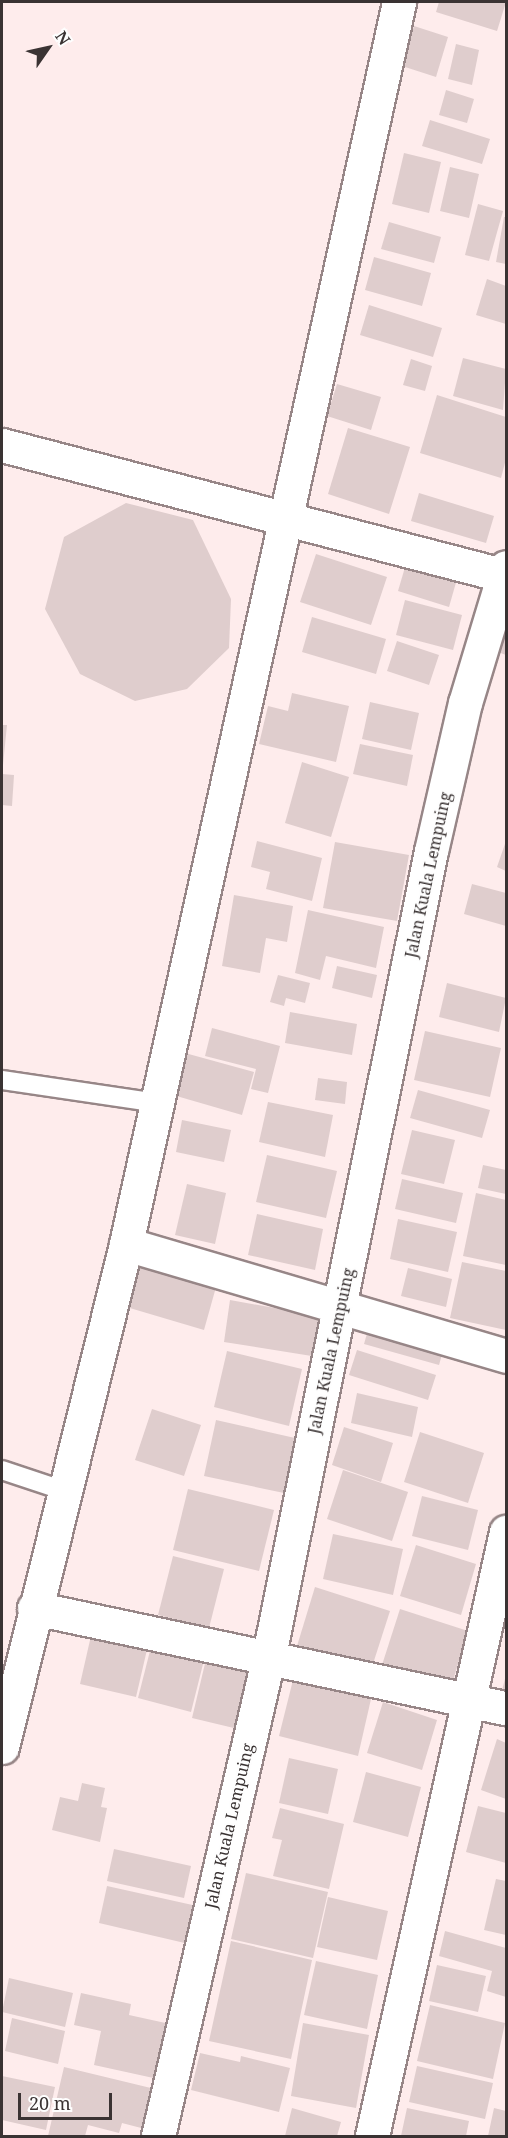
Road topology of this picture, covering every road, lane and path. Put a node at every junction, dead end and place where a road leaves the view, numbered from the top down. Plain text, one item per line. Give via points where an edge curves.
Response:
1 (399, 2) edge
2 (2, 445) edge
3 (285, 519) junction
4 (506, 573) edge
5 (2, 1080) edge
6 (158, 1103) junction
7 (126, 1244) junction
8 (339, 1309) junction
9 (507, 1356) edge
10 (2, 1470) edge
11 (65, 1491) junction
12 (507, 1532) edge
13 (34, 1608) junction
14 (268, 1660) junction
15 (469, 1700) junction
16 (507, 1708) edge
17 (2, 1747) edge
18 (158, 2136) edge
19 (372, 2136) edge

1 - 3 street
2 - 3 street
3 - 4 street
3 - 6 street
4 - 8 street, Jalan Kuala Lempuing via 465,703 431,851
5 - 6 lane
6 - 7 street
7 - 8 street
7 - 11 street
8 - 9 street
8 - 14 street, Jalan Kuala Lempuing
10 - 11 lane
11 - 13 street
12 - 15 street
13 - 14 street
13 - 17 street
14 - 15 street
14 - 18 street, Jalan Kuala Lempuing
15 - 16 street
15 - 19 street

